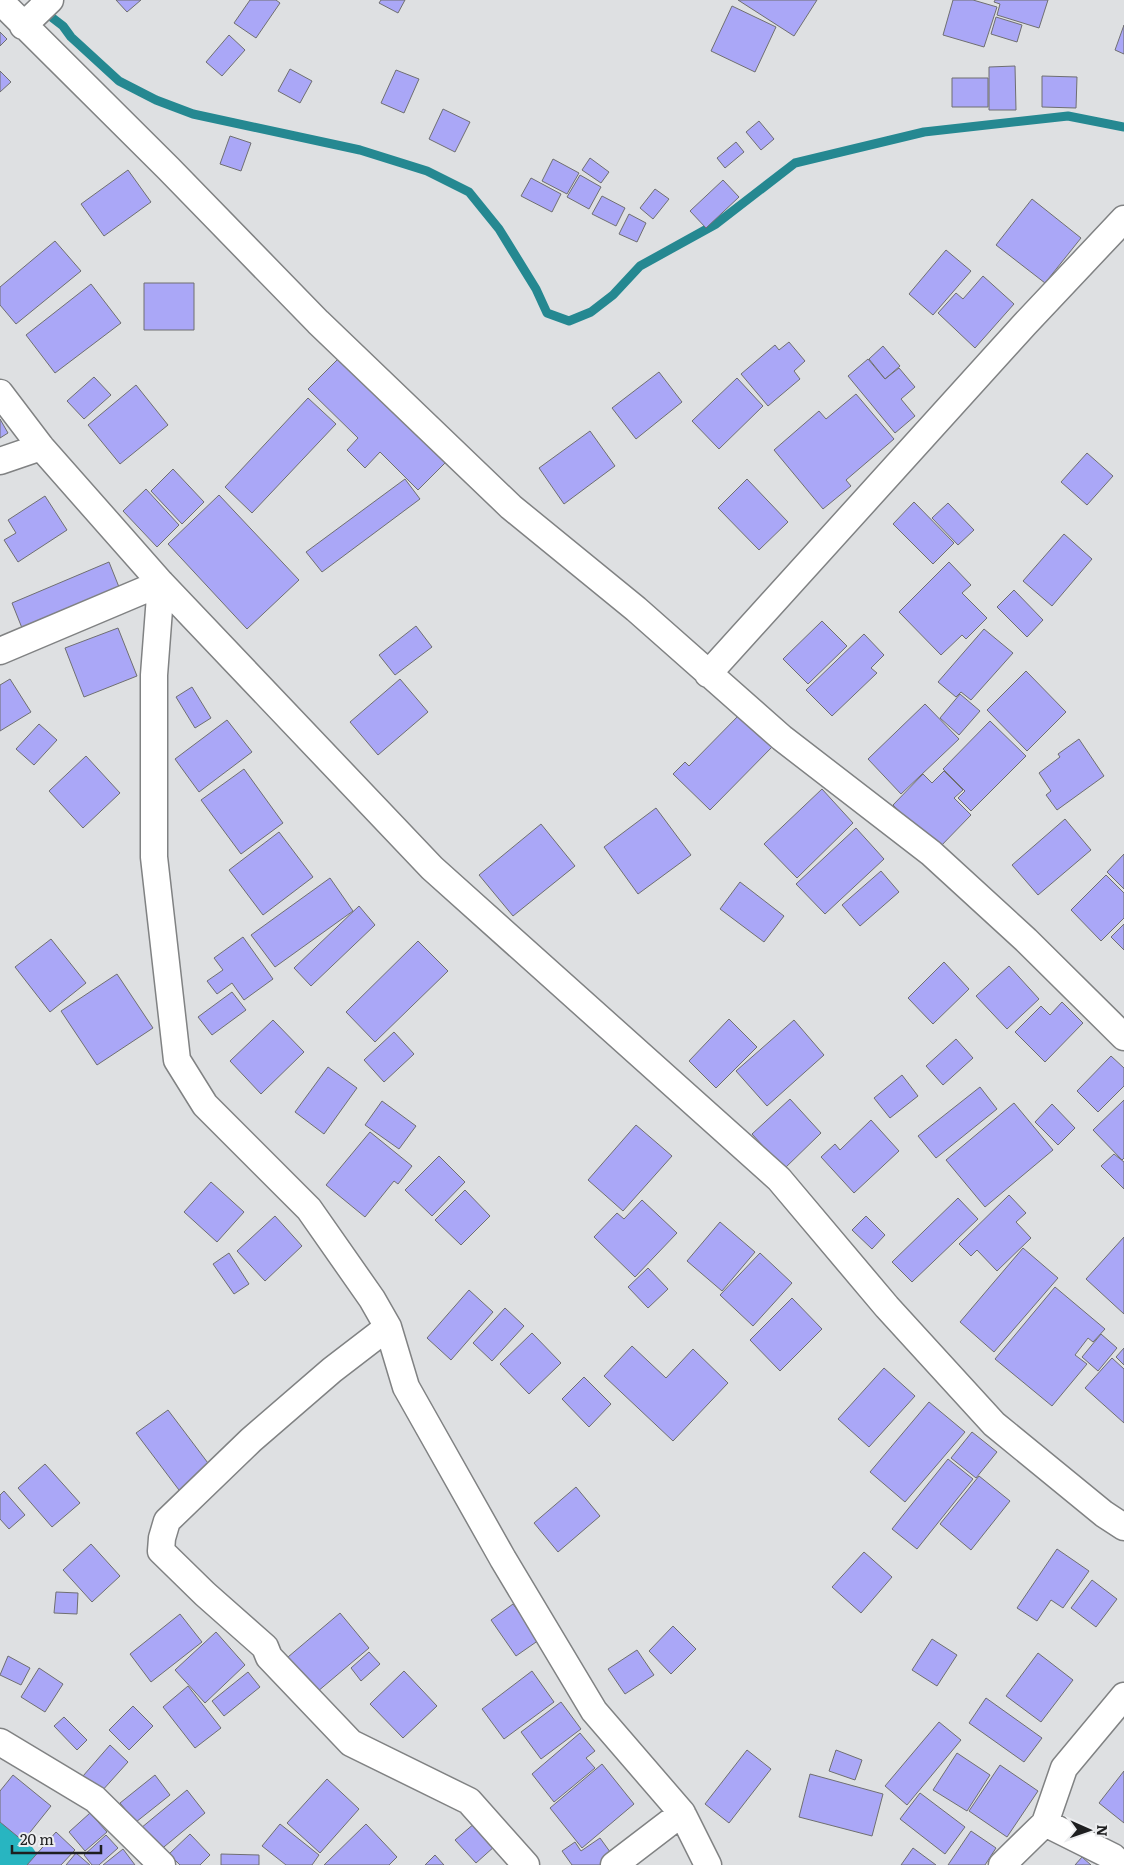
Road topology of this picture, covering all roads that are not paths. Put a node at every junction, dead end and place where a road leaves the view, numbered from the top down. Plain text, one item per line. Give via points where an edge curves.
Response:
1 (0, 0) edge
2 (50, 0) edge
3 (23, 26) junction
4 (1124, 219) edge
5 (0, 393) edge
6 (41, 447) junction
7 (0, 461) edge
8 (161, 583) junction
9 (0, 651) edge
10 (708, 674) junction
11 (1124, 1037) edge
12 (388, 1327) junction
13 (1124, 1527) edge
14 (1124, 1696) edge
15 (0, 1742) edge
16 (682, 1813) junction
17 (1045, 1822) junction
18 (162, 1865) edge
19 (526, 1865) edge
20 (614, 1865) edge
21 (708, 1865) edge
22 (1002, 1865) edge
23 (1121, 1865) edge

1 - 3 street
2 - 3 street
3 - 10 street via 318,322 511,507 636,609
4 - 10 street
5 - 6 street
6 - 7 street
6 - 8 street
8 - 9 street
8 - 12 street via 154,675 154,857 177,1060 205,1105 309,1209
8 - 13 street via 432,868 779,1179 887,1307 994,1424
10 - 11 street via 782,738 930,853 1026,940
12 - 16 street via 406,1387 594,1711
12 - 19 street via 251,1440 167,1520 161,1551 265,1647 269,1657 351,1743 470,1801
14 - 17 street via 1064,1768
15 - 18 street via 95,1799
16 - 20 street
16 - 21 street
17 - 22 street
17 - 23 street via 1113,1857

